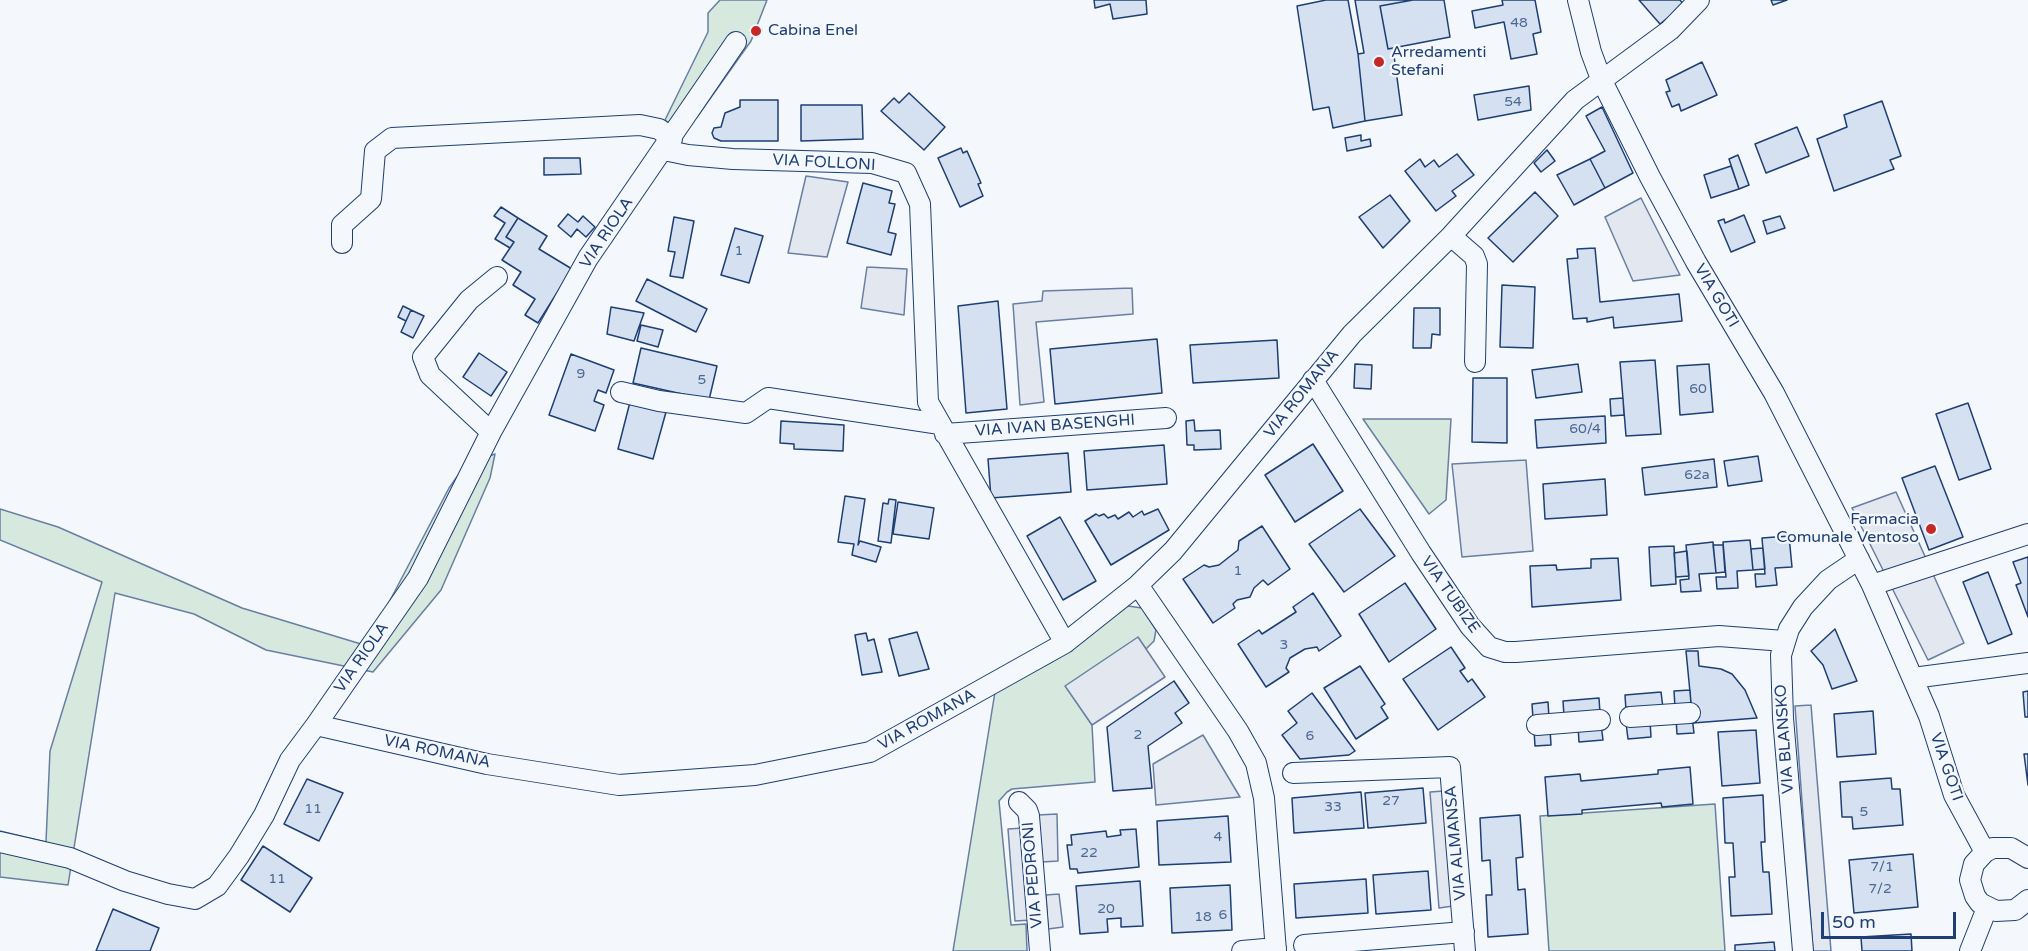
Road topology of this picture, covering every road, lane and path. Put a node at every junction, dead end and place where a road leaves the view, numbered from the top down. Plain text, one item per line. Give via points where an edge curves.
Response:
1 (1578, 0) edge
2 (1699, 0) edge
3 (735, 42) dead end
4 (1601, 79) junction
5 (668, 144) junction
6 (1451, 236) junction
7 (342, 243) dead end
8 (497, 277) dead end
9 (1475, 362) dead end
10 (1313, 380) junction
11 (621, 392) dead end
12 (1166, 418) dead end
13 (942, 429) junction
14 (491, 432) junction
15 (2028, 534) edge
16 (1859, 559) junction
17 (1138, 585) junction
18 (1872, 585) junction
19 (1784, 642) junction
20 (1065, 643) junction
21 (2028, 663) edge
22 (1913, 678) junction
23 (1690, 713) dead end
24 (1630, 717) dead end
25 (1600, 720) dead end
26 (316, 725) junction
27 (1537, 725) dead end
28 (1293, 773) dead end
29 (1019, 802) dead end
30 (0, 842) edge
31 (1985, 852) junction
32 (2028, 858) edge
33 (2028, 900) edge
34 (1987, 908) junction
35 (1464, 942) edge
36 (1304, 945) dead end
37 (1276, 950) edge
38 (1040, 951) edge
39 (1242, 951) edge
40 (1803, 951) edge
41 (1970, 951) edge

1 - 4 street, VIA GOTI via 1590,52
2 - 4 street, VIA ROMANA via 1670,30
3 - 5 street, VIA RIOLA
4 - 6 street, VIA ROMANA via 1575,100
4 - 16 street, VIA GOTI via 1696,262 1791,423
5 - 7 street, VIA FOLLONI via 659,129 640,125 392,138 375,151 372,200 342,225
5 - 13 street, VIA FOLLONI via 733,159 872,163 906,173 920,204 928,402
5 - 14 street, VIA RIOLA via 588,258
6 - 9 street via 1478,264
6 - 10 street, VIA ROMANA via 1352,334
8 - 14 street via 469,300 423,357 430,375
10 - 17 street, VIA ROMANA via 1173,551
10 - 19 street, VIA TUBIZE via 1421,553 1470,626 1489,647 1516,652 1719,636
11 - 13 street via 746,413 768,398
12 - 13 street, VIA IVAN BASENGHI
13 - 20 street, VIA FOLLONI
14 - 26 street, VIA RIOLA via 418,578
15 - 18 street
16 - 18 street, VIA GOTI
16 - 19 street, VIA BLANSKO via 1812,595
17 - 20 street, VIA ROMANA
17 - 37 street via 1256,763 1264,798
18 - 22 street, VIA GOTI
19 - 40 street, VIA BLANSKO via 1782,696
20 - 26 street, VIA ROMANA via 870,752 755,775 620,785 487,764
21 - 22 street
22 - 31 street, VIA GOTI via 1954,795
23 - 24 street
25 - 27 street
26 - 30 street via 290,760 239,856 218,886 195,899 125,881 70,858
28 - 35 street, VIA ALMANSA via 1450,766
29 - 38 street, VIA PEDRONI via 1029,816
31 - 32 street via 2011,848
31 - 34 street via 1974,864 1970,880 1975,896
33 - 34 street via 2006,912
34 - 41 street
35 - 36 street, VIA ALMANSA
37 - 39 street

